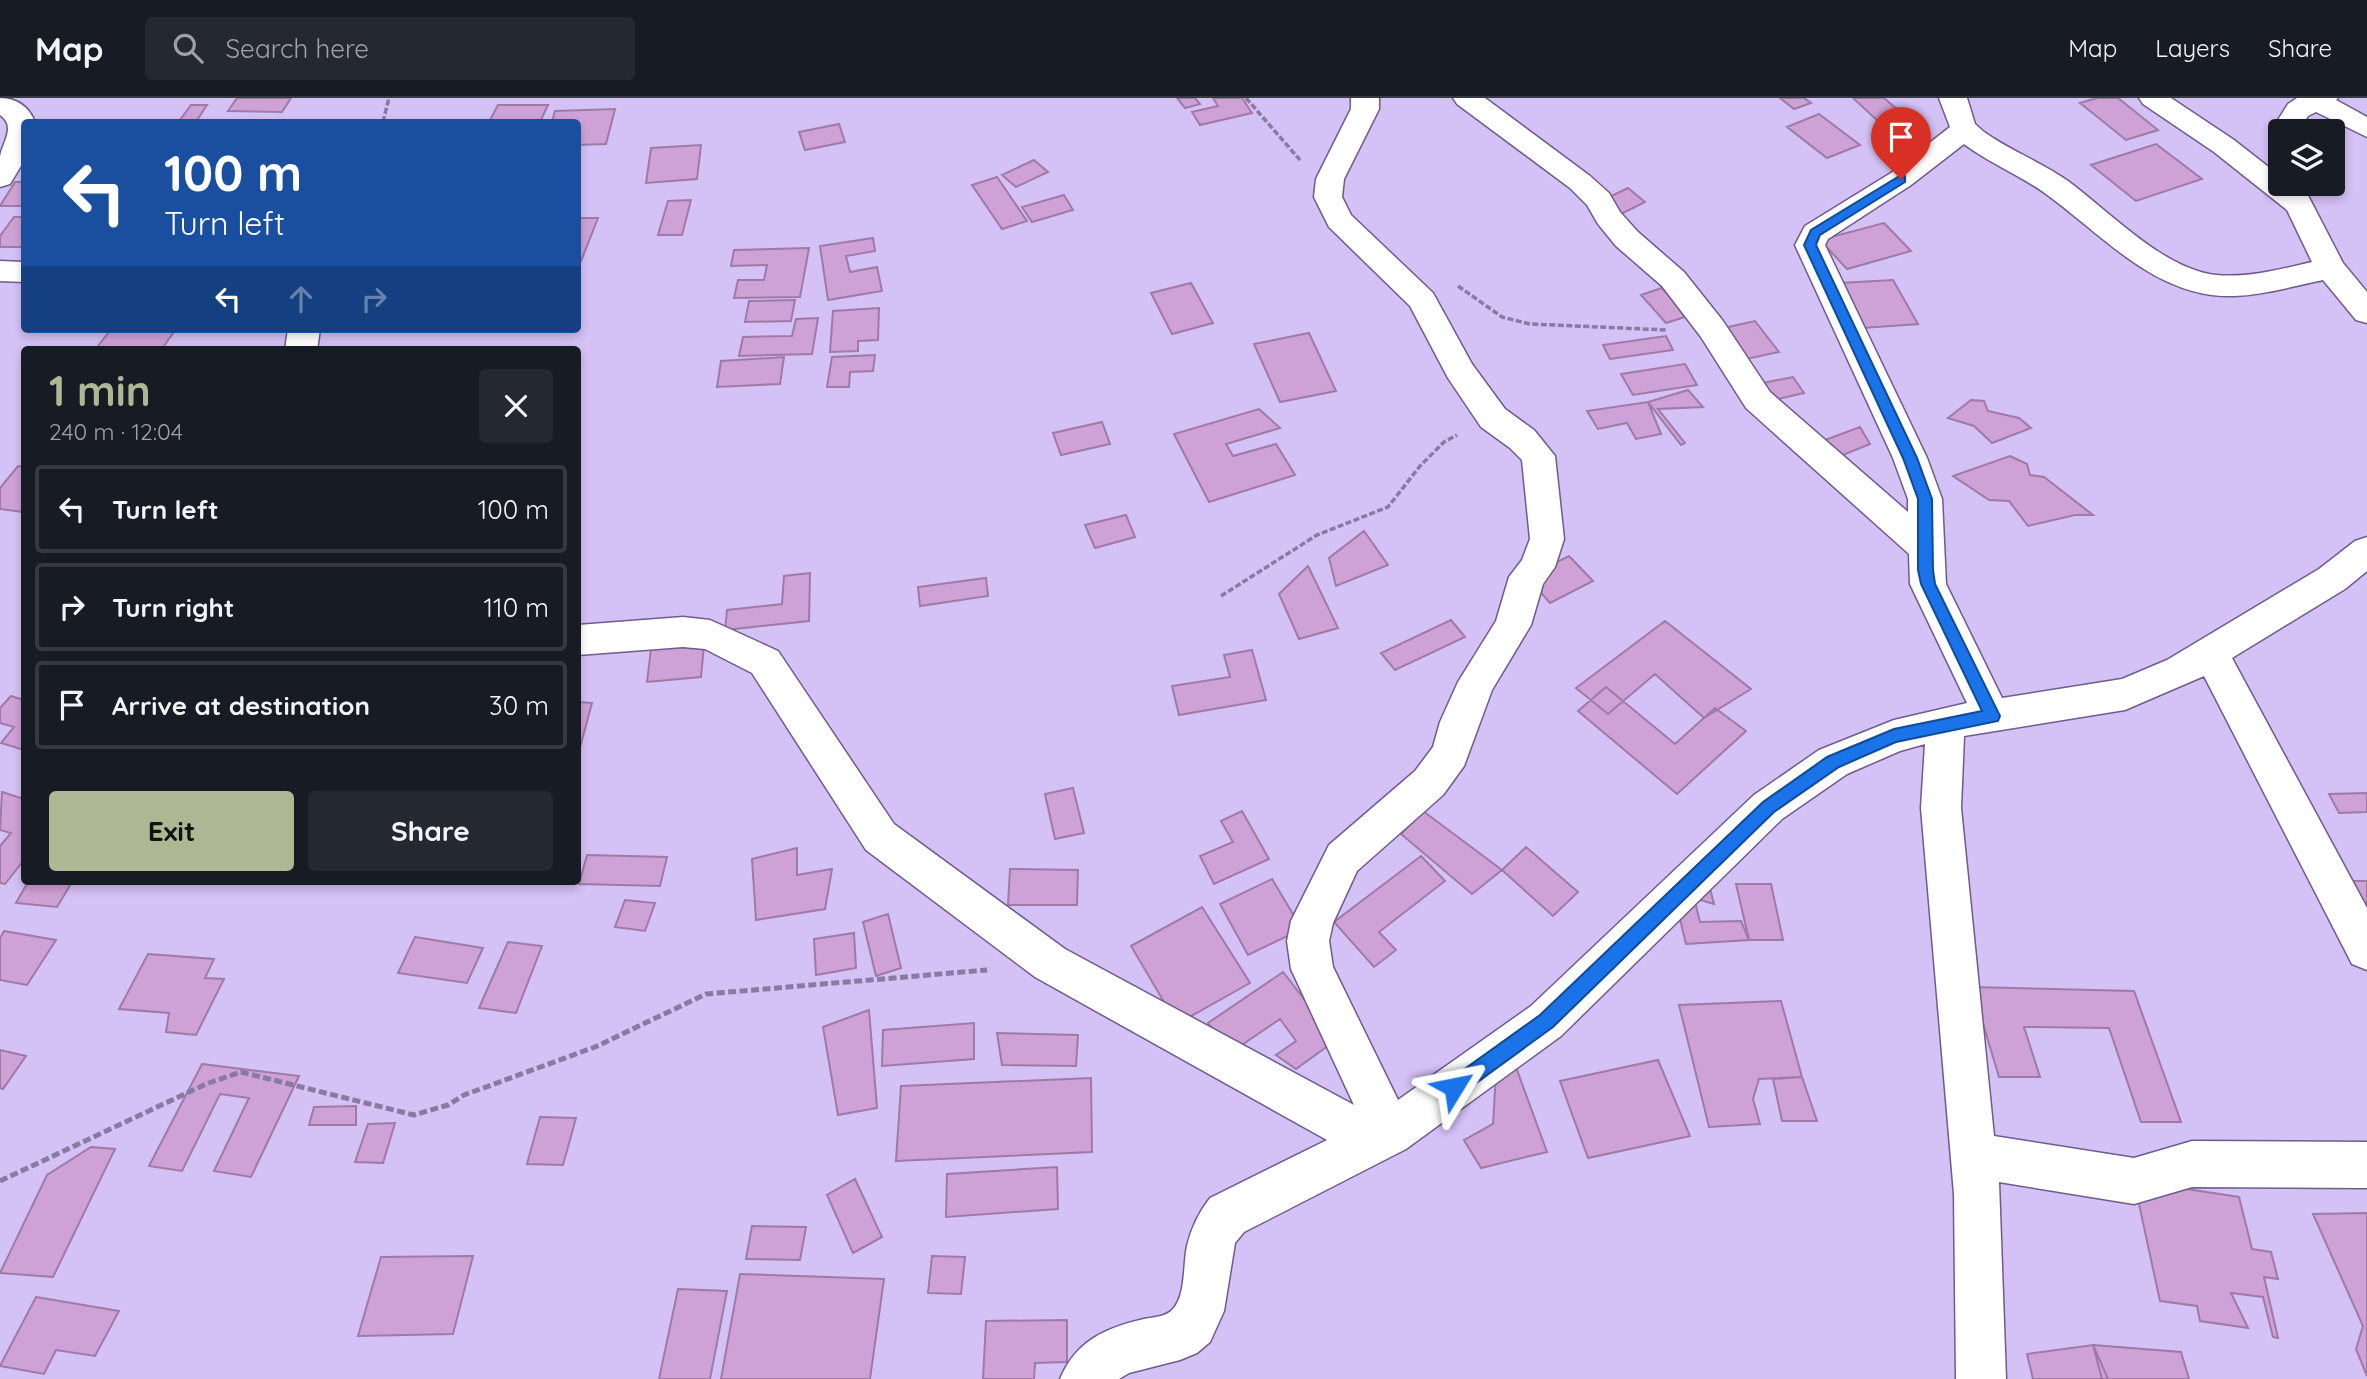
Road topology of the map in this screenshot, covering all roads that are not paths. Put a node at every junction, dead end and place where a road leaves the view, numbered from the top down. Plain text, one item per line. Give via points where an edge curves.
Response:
1 (1365, 98) edge
2 (1467, 98) edge
3 (1952, 98) edge
4 (2153, 98) edge
5 (2318, 99) edge
6 (0, 104) edge
7 (2292, 119) edge
8 (21, 122) edge
9 (2367, 128) edge
10 (1964, 130) junction
11 (21, 143) edge
12 (2268, 177) edge
13 (0, 178) edge
14 (2294, 196) edge
15 (2330, 268) junction
16 (0, 271) edge
17 (21, 272) edge
18 (2367, 312) edge
19 (1925, 547) junction
20 (2367, 551) edge
21 (581, 640) edge
22 (2210, 652) junction
23 (1992, 716) junction
24 (1946, 723) junction
25 (2367, 950) edge
26 (1382, 1137) junction
27 (1972, 1155) junction
28 (2367, 1165) edge
29 (1085, 1379) edge
30 (1980, 1379) edge

1 - 26 street via 1366,109 1330,179 1328,197 1339,220 1422,300 1459,370 1493,418 1538,456 1547,540 1537,567 1527,577 1513,625 1477,681 1451,754 1429,783 1343,858 1311,921 1312,969
2 - 19 street via 1590,191 1627,239 1673,279 1758,400
3 - 10 street
4 - 12 street
5 - 7 street via 2298,110
5 - 9 street
6 - 8 street
10 - 15 street via 2036,173 2152,261 2200,282 2244,285
10 - 19 street via 1901,179 1815,233 1810,245 1910,458 1925,499
11 - 13 street
14 - 15 street
15 - 18 street
16 - 17 street
19 - 23 street via 1932,596
20 - 22 street via 2332,579
21 - 26 street via 683,632 710,635 765,662 880,837 1050,963
22 - 23 street via 2180,671 2125,694
22 - 25 street
23 - 24 street
24 - 26 street via 1894,736 1833,762 1768,807 1546,1021
24 - 27 street via 1941,808
26 - 29 street via 1227,1214 1209,1244 1203,1294 1190,1330 1110,1353
27 - 28 street via 2134,1181 2192,1164
27 - 30 street via 1977,1194

